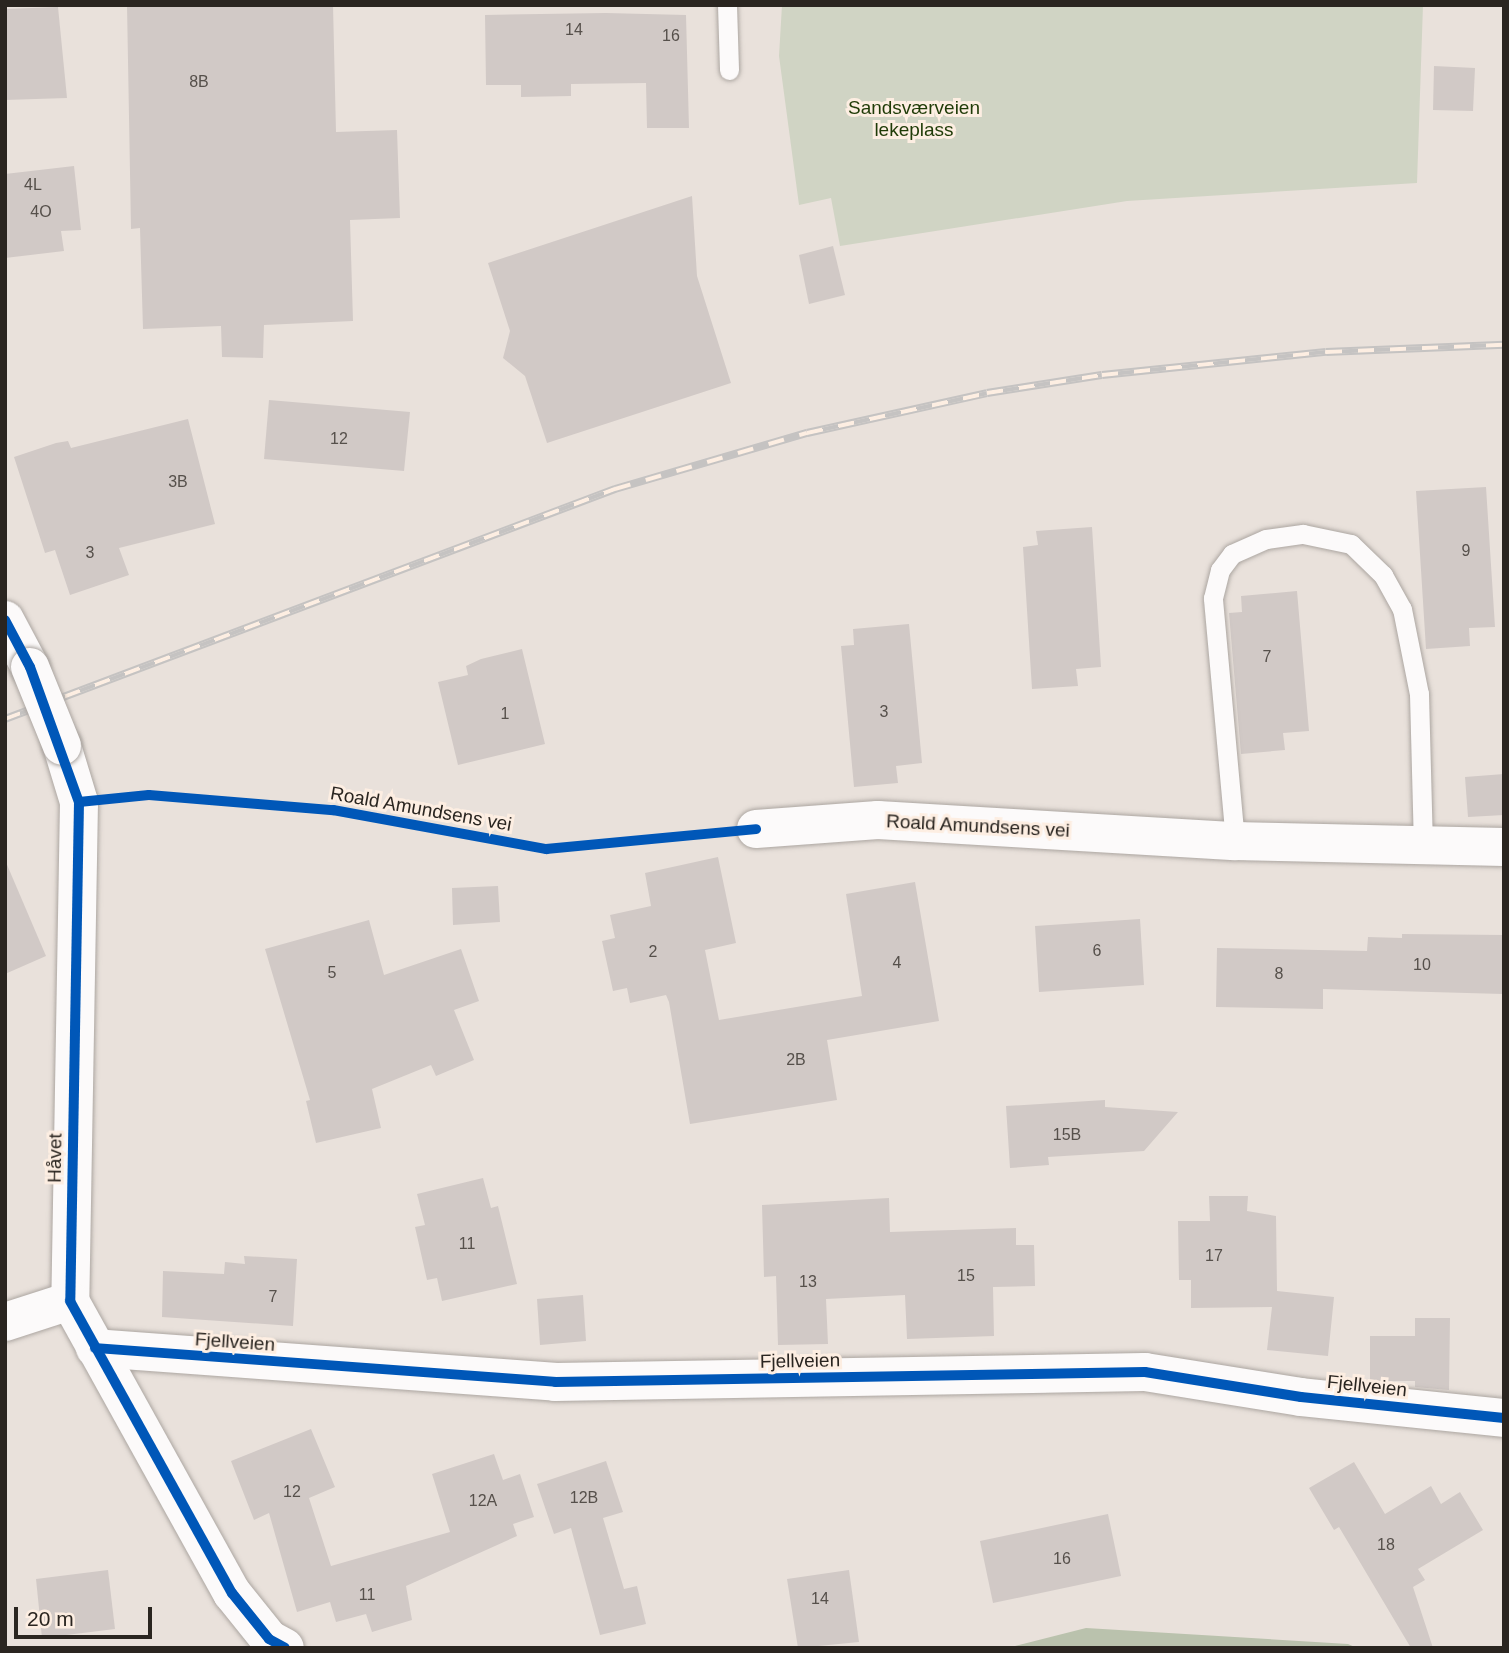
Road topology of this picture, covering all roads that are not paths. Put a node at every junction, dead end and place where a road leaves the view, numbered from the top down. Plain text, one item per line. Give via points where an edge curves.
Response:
1 (727, 5) edge
2 (729, 70) dead end
3 (5, 620) edge
4 (755, 829) dead end
5 (1236, 841) junction
6 (1423, 847) junction
7 (1504, 847) edge
8 (71, 1301) junction
9 (5, 1322) edge
10 (95, 1348) junction
11 (1504, 1418) edge
12 (271, 1645) edge

1 - 2 lane
3 - 8 street, Håvet, bridge via 30,667 79,802
4 - 5 street, Roald Amundsens vei via 878,820
5 - 6 street, Roald Amundsens vei
5 - 6 lane via 1213,598 1220,570 1232,554 1266,539 1303,534 1351,544 1383,575 1402,609 1419,694
6 - 7 street, Roald Amundsens vei
8 - 9 street
8 - 10 street, Håvet
10 - 11 street, Fjellveien via 555,1382 1145,1372 1301,1397
10 - 12 street, Håvet via 232,1593

